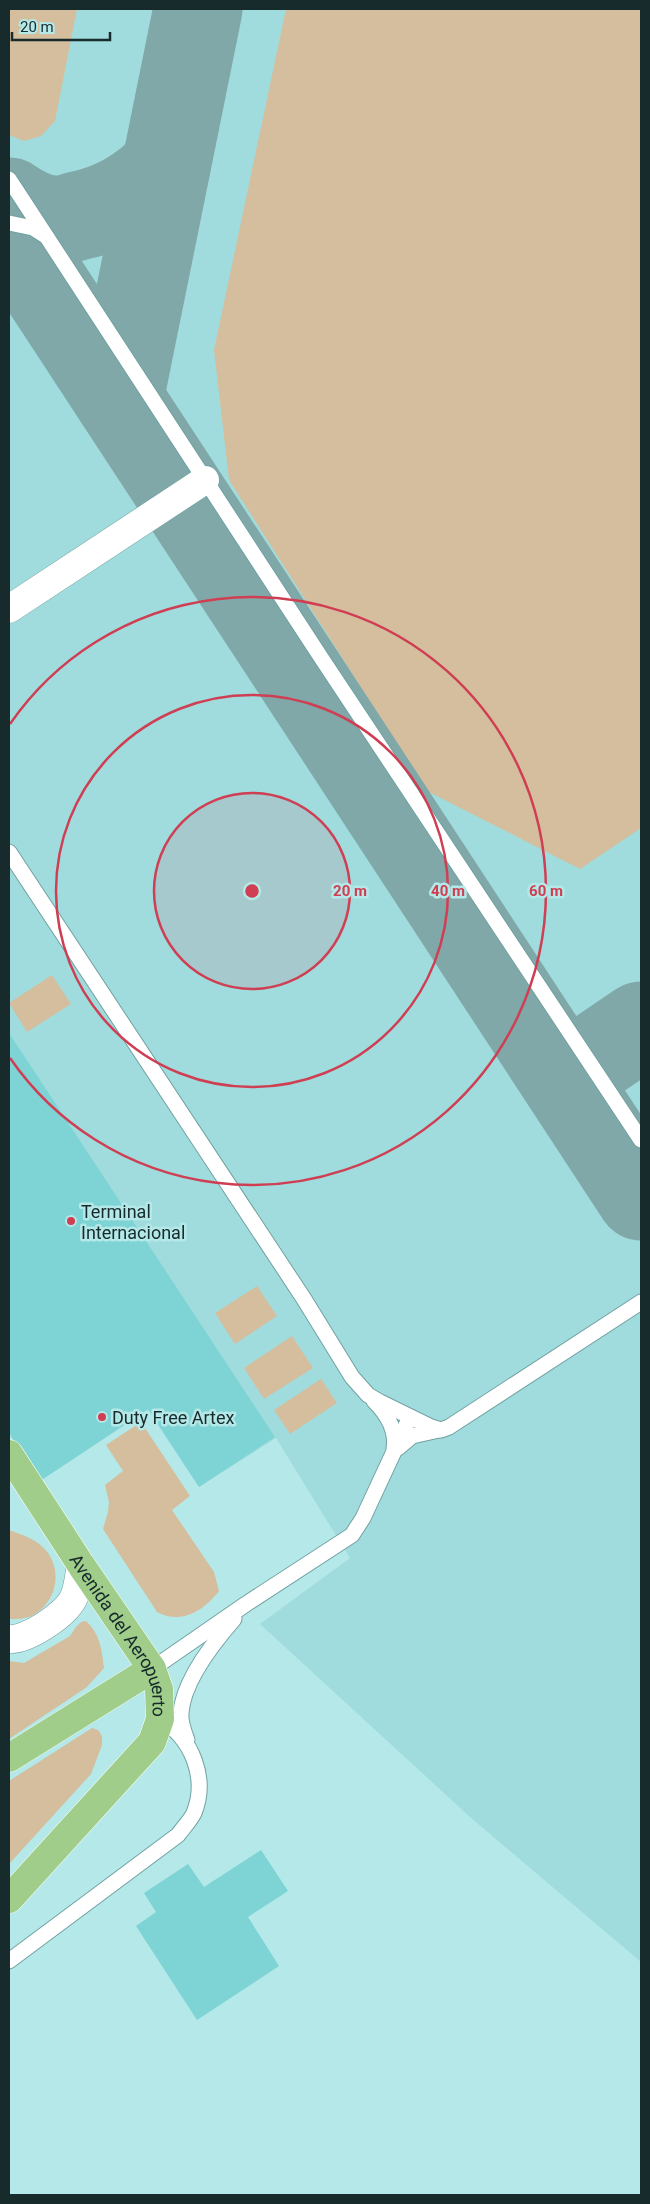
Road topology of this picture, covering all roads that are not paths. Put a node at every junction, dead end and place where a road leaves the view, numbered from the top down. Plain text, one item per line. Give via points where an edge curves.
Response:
1 (9, 179) edge
2 (9, 223) edge
3 (47, 237) junction
4 (205, 480) junction
5 (9, 608) edge
6 (9, 852) edge
7 (641, 1140) edge
8 (641, 1302) edge
9 (368, 1394) junction
10 (410, 1417) junction
11 (441, 1430) junction
12 (393, 1453) junction
13 (9, 1454) edge
14 (81, 1565) junction
15 (246, 1604) junction
16 (9, 1639) edge
17 (152, 1669) junction
18 (160, 1719) junction
19 (190, 1751) junction
20 (9, 1758) edge
21 (9, 1899) edge
22 (9, 1961) edge

1 - 3 lane
2 - 3 lane via 33,228
3 - 4 lane
4 - 5 street
4 - 7 lane
6 - 9 lane via 352,1377
8 - 11 lane via 457,1423
9 - 10 lane
9 - 12 lane via 390,1423 394,1433
10 - 11 lane
10 - 12 lane
11 - 12 lane via 412,1436
12 - 15 lane via 352,1535
13 - 14 main road, Avenida del Aeropuerto
14 - 16 street via 73,1600 49,1624 16,1640
14 - 17 main road, Avenida del Aeropuerto
15 - 17 lane
15 - 19 lane via 208,1653 189,1686 181,1714
17 - 18 main road, Avenida del Aeropuerto via 159,1689
17 - 20 main road
18 - 19 lane via 172,1726
18 - 21 main road, Avenida del Aeropuerto via 152,1742
19 - 22 lane via 198,1769 199,1793 193,1814 178,1835

